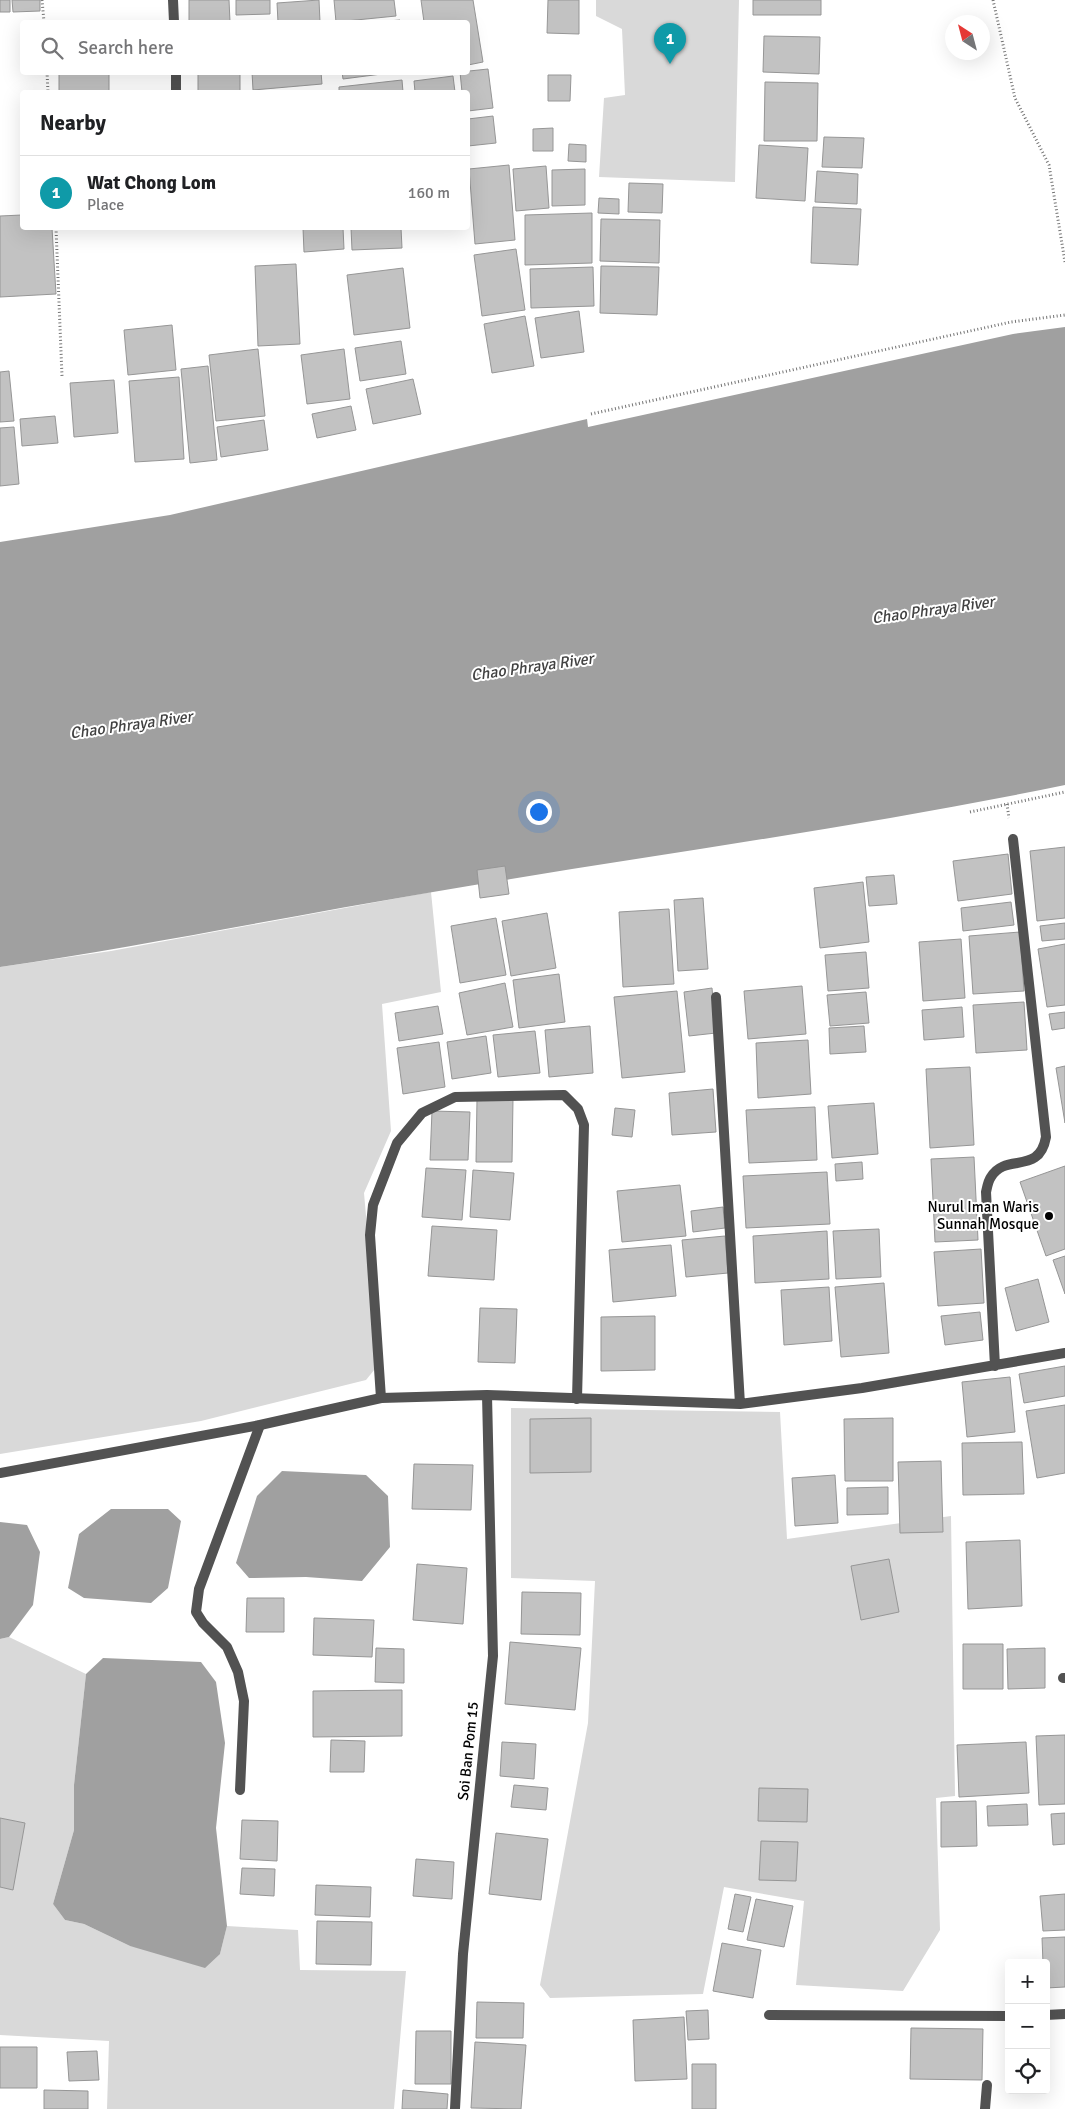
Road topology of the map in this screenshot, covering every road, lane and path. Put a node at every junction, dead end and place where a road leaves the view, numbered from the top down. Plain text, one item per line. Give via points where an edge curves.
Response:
1 (42, 0) edge
2 (173, 0) edge
3 (993, 0) edge
4 (44, 20) edge
5 (174, 20) edge
6 (47, 75) edge
7 (176, 75) edge
8 (48, 90) edge
9 (176, 90) edge
10 (56, 230) edge
11 (1065, 262) edge
12 (1065, 316) edge
13 (62, 376) dead end
14 (591, 414) dead end
15 (1065, 792) edge
16 (970, 812) dead end
17 (1013, 838) dead end
18 (716, 997) dead end
19 (1065, 1353) edge
20 (995, 1366) junction
21 (487, 1395) junction
22 (381, 1398) junction
23 (577, 1398) junction
24 (740, 1404) junction
25 (260, 1425) junction
26 (0, 1473) edge
27 (240, 1790) dead end
28 (1065, 2014) edge
29 (769, 2015) dead end
30 (1050, 2015) edge
31 (1005, 2016) edge
32 (988, 2085) dead end
33 (455, 2109) edge
34 (985, 2109) edge

1 - 4 path
2 - 5 street
3 - 11 path via 1016,98 1049,165
6 - 8 path
7 - 9 street
10 - 13 path
12 - 14 path via 1011,322
15 - 16 path
17 - 20 street via 1046,1137 1037,1158 1000,1168 991,1177 986,1192
18 - 24 street
19 - 20 street
20 - 24 street
21 - 22 street
21 - 23 street
21 - 33 street, Soi Ban Pom 15 via 493,1656 463,1954
22 - 23 street via 370,1235 373,1205 397,1144 422,1113 455,1097 564,1095 578,1108 584,1125
22 - 25 street
23 - 24 street
25 - 26 street
25 - 27 street via 199,1589 196,1612 227,1647 238,1672 244,1701
28 - 30 street
29 - 31 street
32 - 34 street

